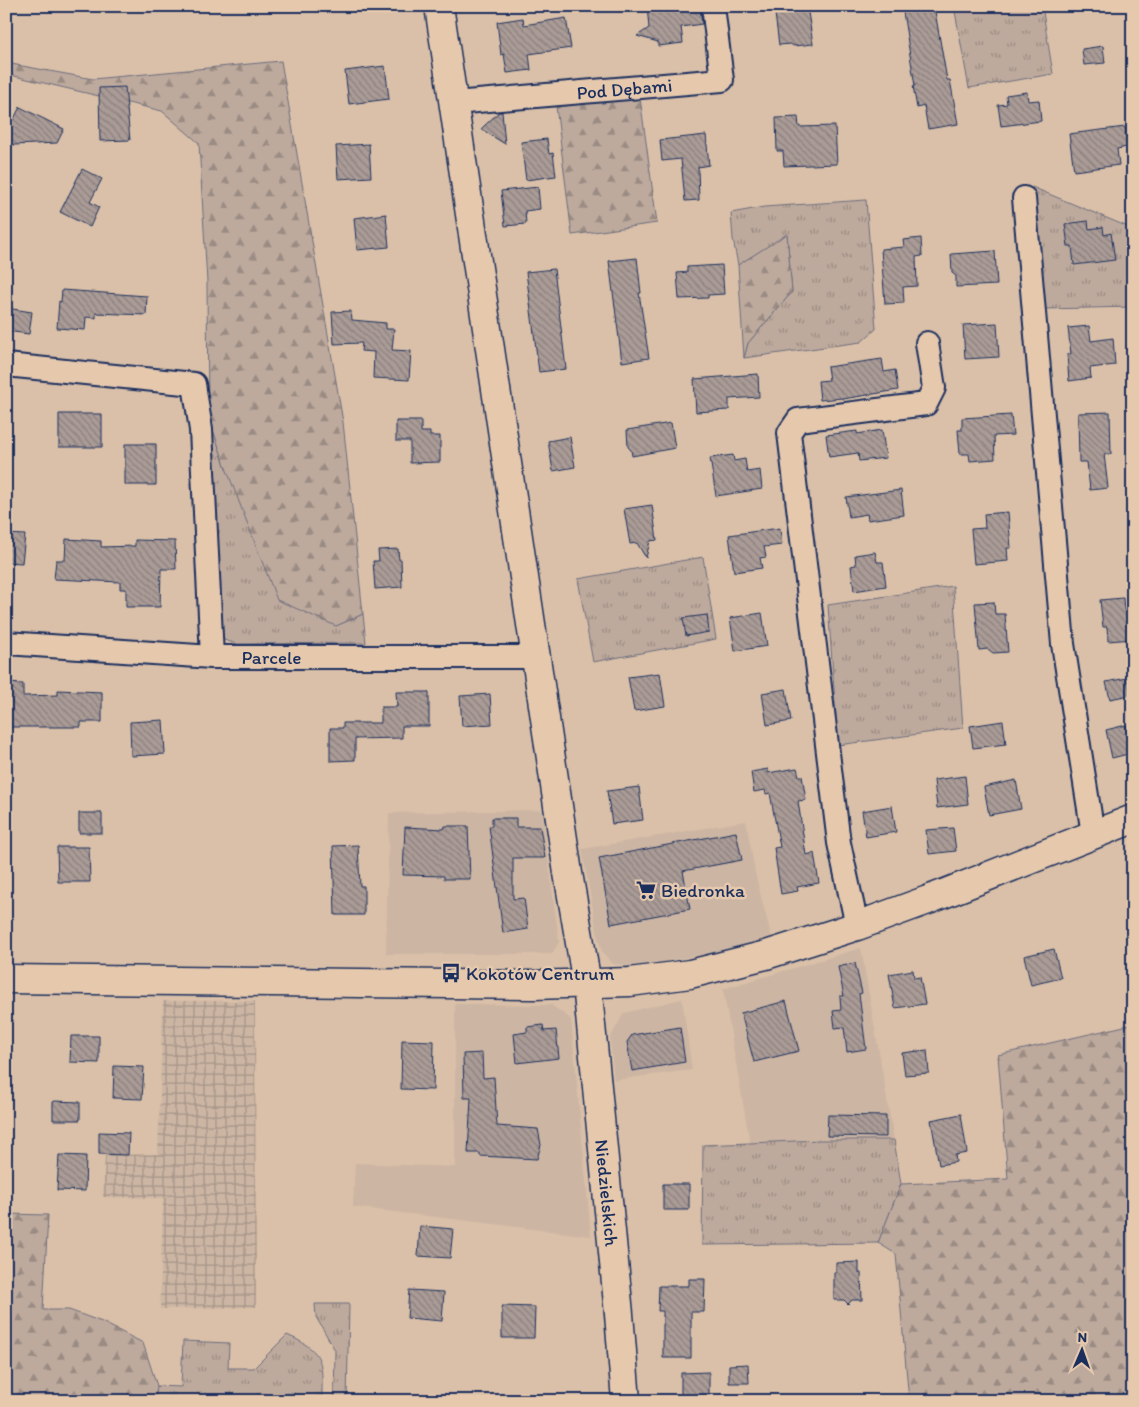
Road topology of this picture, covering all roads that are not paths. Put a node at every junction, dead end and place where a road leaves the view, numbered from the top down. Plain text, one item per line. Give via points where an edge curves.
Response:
1 (439, 6) edge
2 (713, 6) edge
3 (454, 103) junction
4 (1024, 198) dead end
5 (927, 343) dead end
6 (6, 365) edge
7 (6, 643) edge
8 (212, 656) junction
9 (537, 657) junction
10 (1133, 819) edge
11 (1093, 834) junction
12 (857, 926) junction
13 (6, 980) edge
14 (587, 984) junction
15 (626, 1401) edge

1 - 3 street, Niedzielskich
2 - 3 street, Pod Dębami via 722,80
3 - 9 street, Niedzielskich
4 - 11 street via 1063,644
5 - 12 street via 934,388 926,404 798,420 789,433 838,843
6 - 8 street via 194,384 201,430
7 - 8 street, Parcele
8 - 9 street, Parcele
9 - 14 street, Niedzielskich
10 - 11 street
11 - 12 street
12 - 14 street via 704,972
13 - 14 street
14 - 15 street, Niedzielskich

